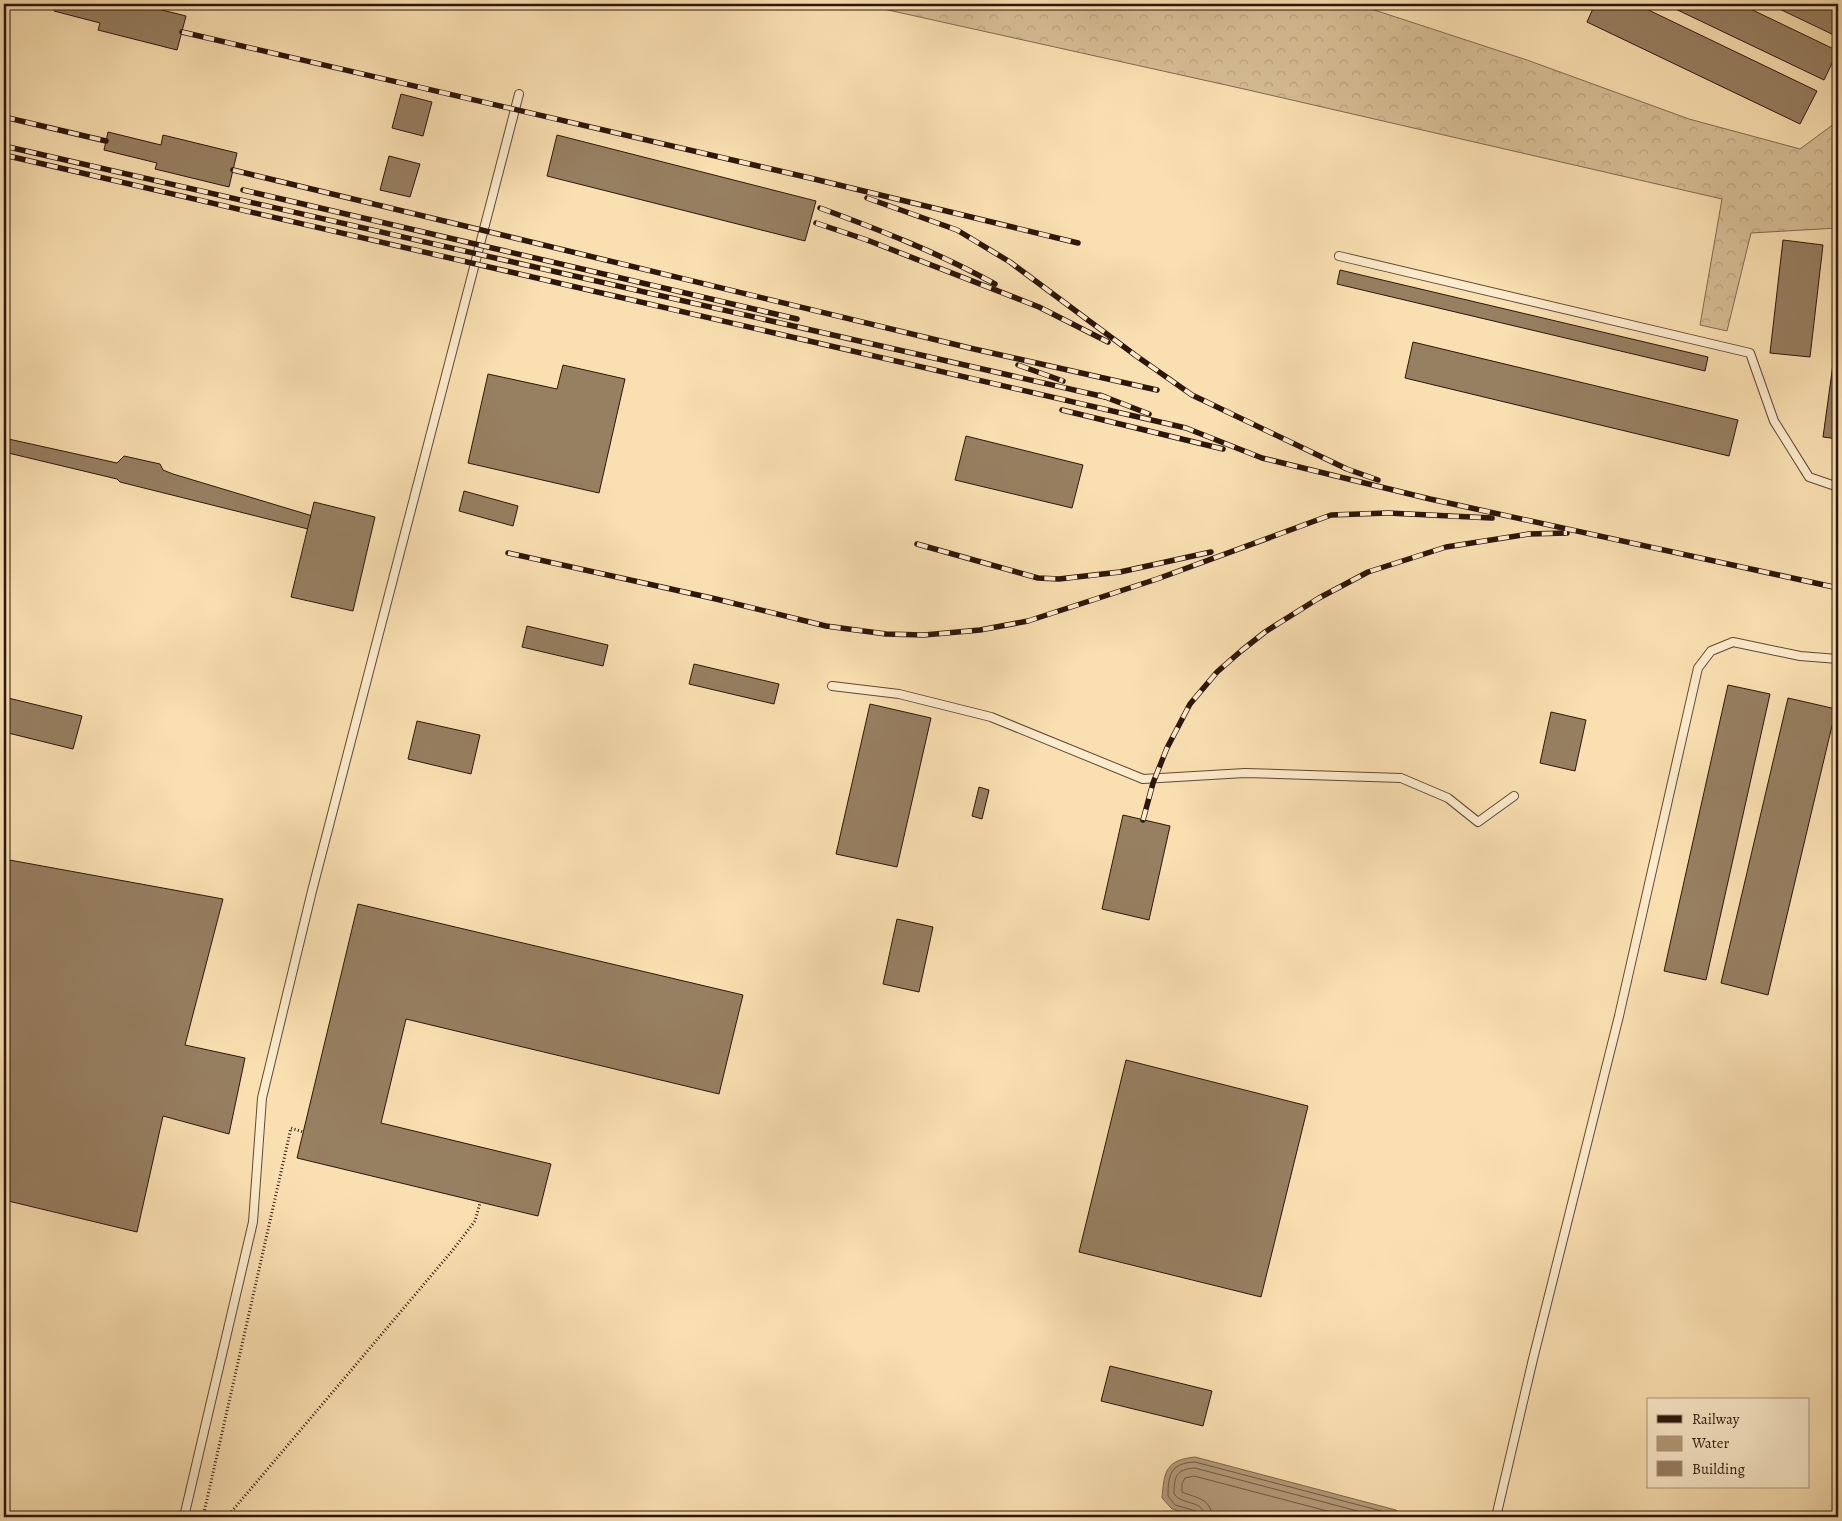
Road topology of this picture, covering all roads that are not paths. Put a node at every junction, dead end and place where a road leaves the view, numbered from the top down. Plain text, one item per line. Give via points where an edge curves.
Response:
1 (519, 94) dead end
2 (1339, 256) dead end
3 (1838, 487) edge
4 (1838, 659) edge
5 (832, 686) dead end
6 (1514, 796) dead end
7 (184, 1517) edge
8 (1496, 1517) edge

1 - 7 lane via 312,891 262,1098 253,1222
2 - 3 lane via 1750,353 1774,421 1809,477
4 - 8 lane via 1800,656 1733,642 1711,651 1698,668 1619,1016
5 - 6 lane via 899,694 991,718 1143,779 1244,773 1401,778 1448,798 1478,822

